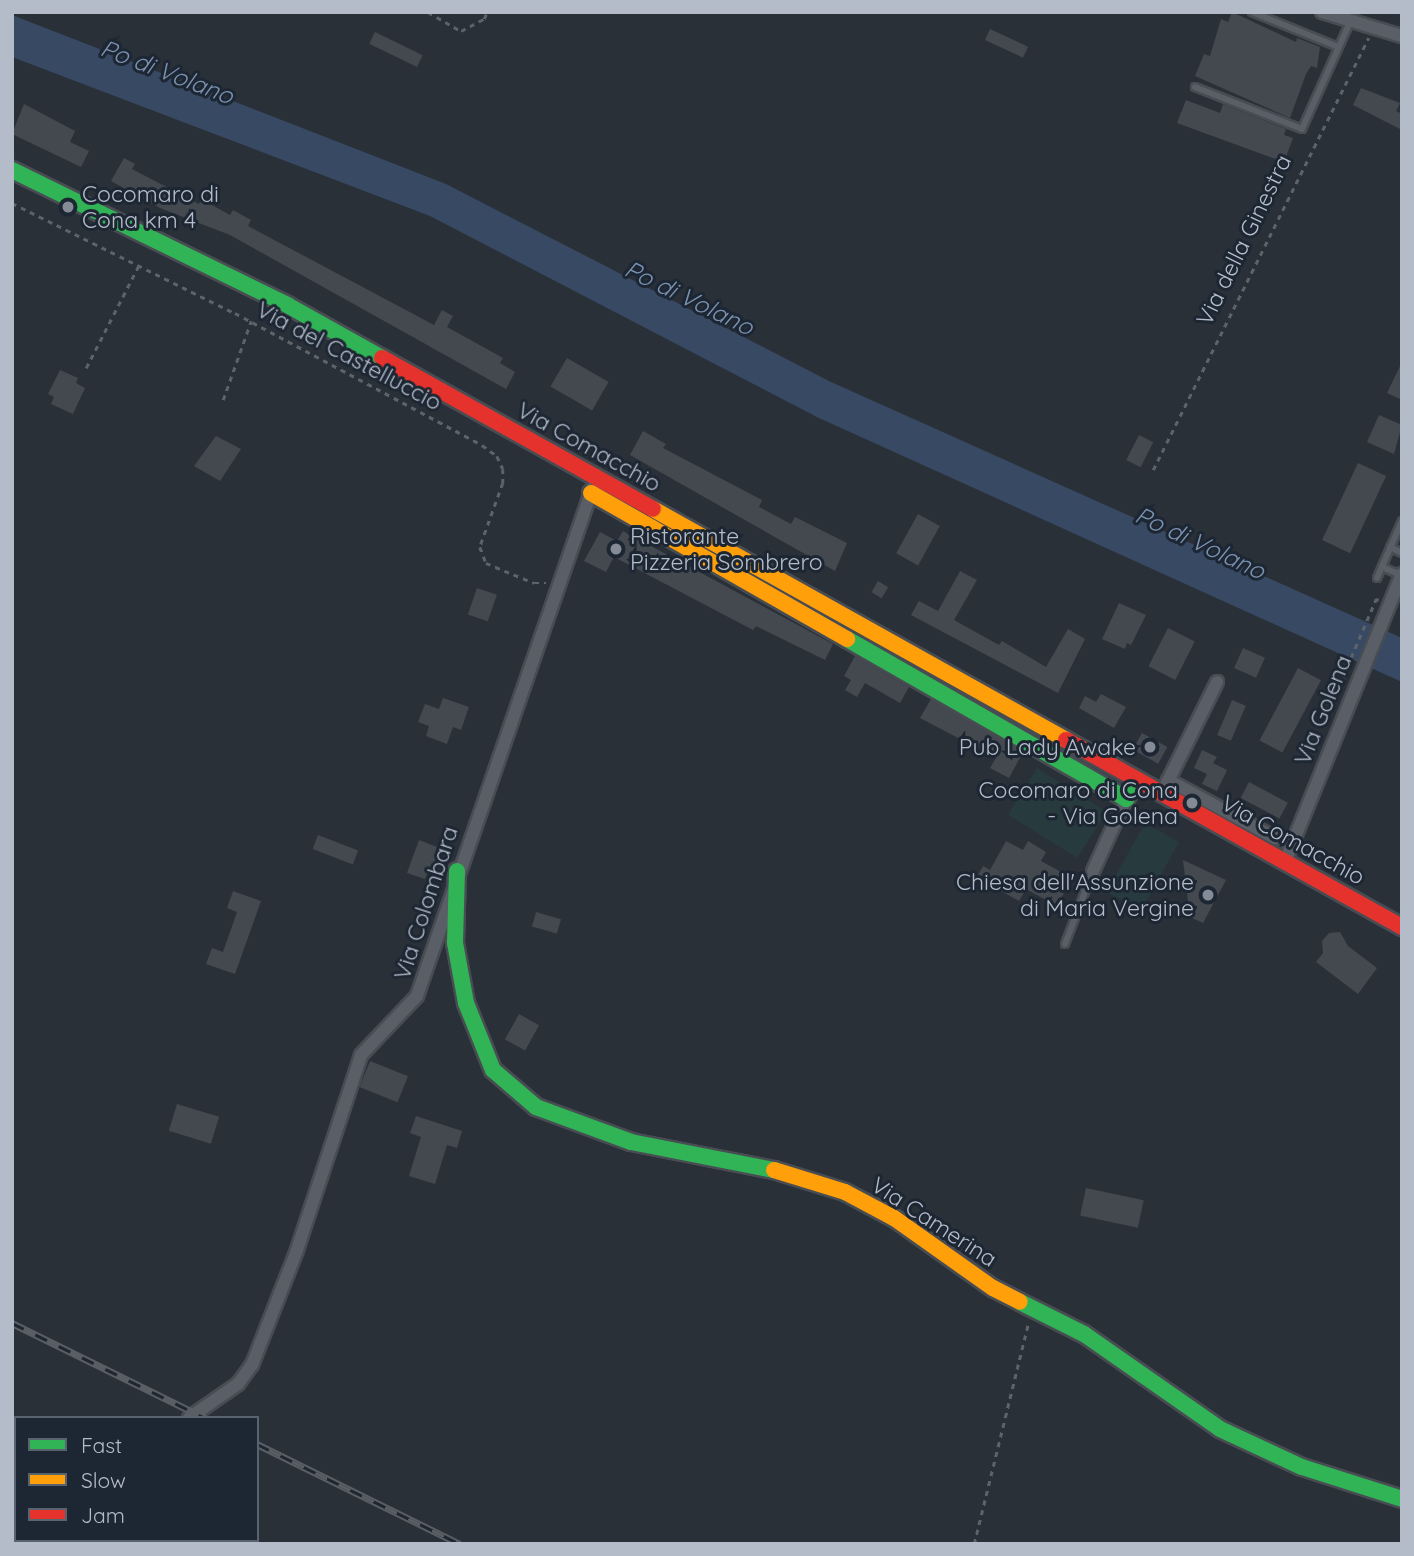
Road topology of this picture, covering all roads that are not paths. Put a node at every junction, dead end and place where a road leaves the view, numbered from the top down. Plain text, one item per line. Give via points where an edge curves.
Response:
1 (1252, 12) edge
2 (1322, 12) edge
3 (1350, 22) junction
4 (1402, 36) edge
5 (1338, 47) junction
6 (1195, 87) dead end
7 (12, 170) edge
8 (597, 476) junction
9 (590, 493) junction
10 (628, 494) junction
11 (620, 510) junction
12 (1402, 521) edge
13 (1390, 547) junction
14 (1402, 552) edge
15 (1382, 566) junction
16 (1401, 574) edge
17 (1377, 578) dead end
18 (788, 583) junction
19 (778, 600) junction
20 (903, 648) junction
21 (892, 665) junction
22 (1217, 682) dead end
23 (1044, 727) junction
24 (1033, 745) junction
25 (1136, 779) junction
26 (1165, 786) junction
27 (1126, 799) junction
28 (1275, 838) dead end
29 (1286, 862) junction
30 (457, 871) junction
31 (1093, 872) joint
32 (1402, 928) edge
33 (1065, 944) dead end
34 (192, 1416) edge
35 (1402, 1499) edge

1 - 5 lane
2 - 3 street
3 - 4 street
3 - 5 lane
5 - 6 lane via 1302,129
7 - 8 street, Via Comacchio via 287,305
8 - 9 street, Via Colombara
8 - 10 street, Via Comacchio
9 - 11 street, Via Comacchio
9 - 30 street, Via Colombara
10 - 11 street
10 - 18 street, Via Comacchio
11 - 19 street, Via Comacchio
12 - 13 lane
13 - 14 lane
13 - 15 lane
15 - 16 lane
15 - 17 lane
16 - 29 street, Via Golena
18 - 19 street
18 - 20 street, Via Comacchio
19 - 21 street, Via Comacchio
20 - 21 street
20 - 23 street, Via Comacchio
21 - 24 street, Via Comacchio
22 - 26 street
23 - 24 street
23 - 25 street, Via Comacchio
24 - 27 street, Via Comacchio
25 - 26 street, Via Comacchio
25 - 27 street
26 - 28 street, Via Comacchio
26 - 29 street, Via Comacchio
27 - 31 street
29 - 32 street, Via Comacchio
30 - 34 street, Via Colombara via 417,996 361,1055 264,1341 238,1384
30 - 35 street, Via Camerina via 455,943 466,1003 493,1070 536,1107 631,1142 788,1173 845,1192 894,1218 981,1281 1084,1334 1245,1443
31 - 33 lane

